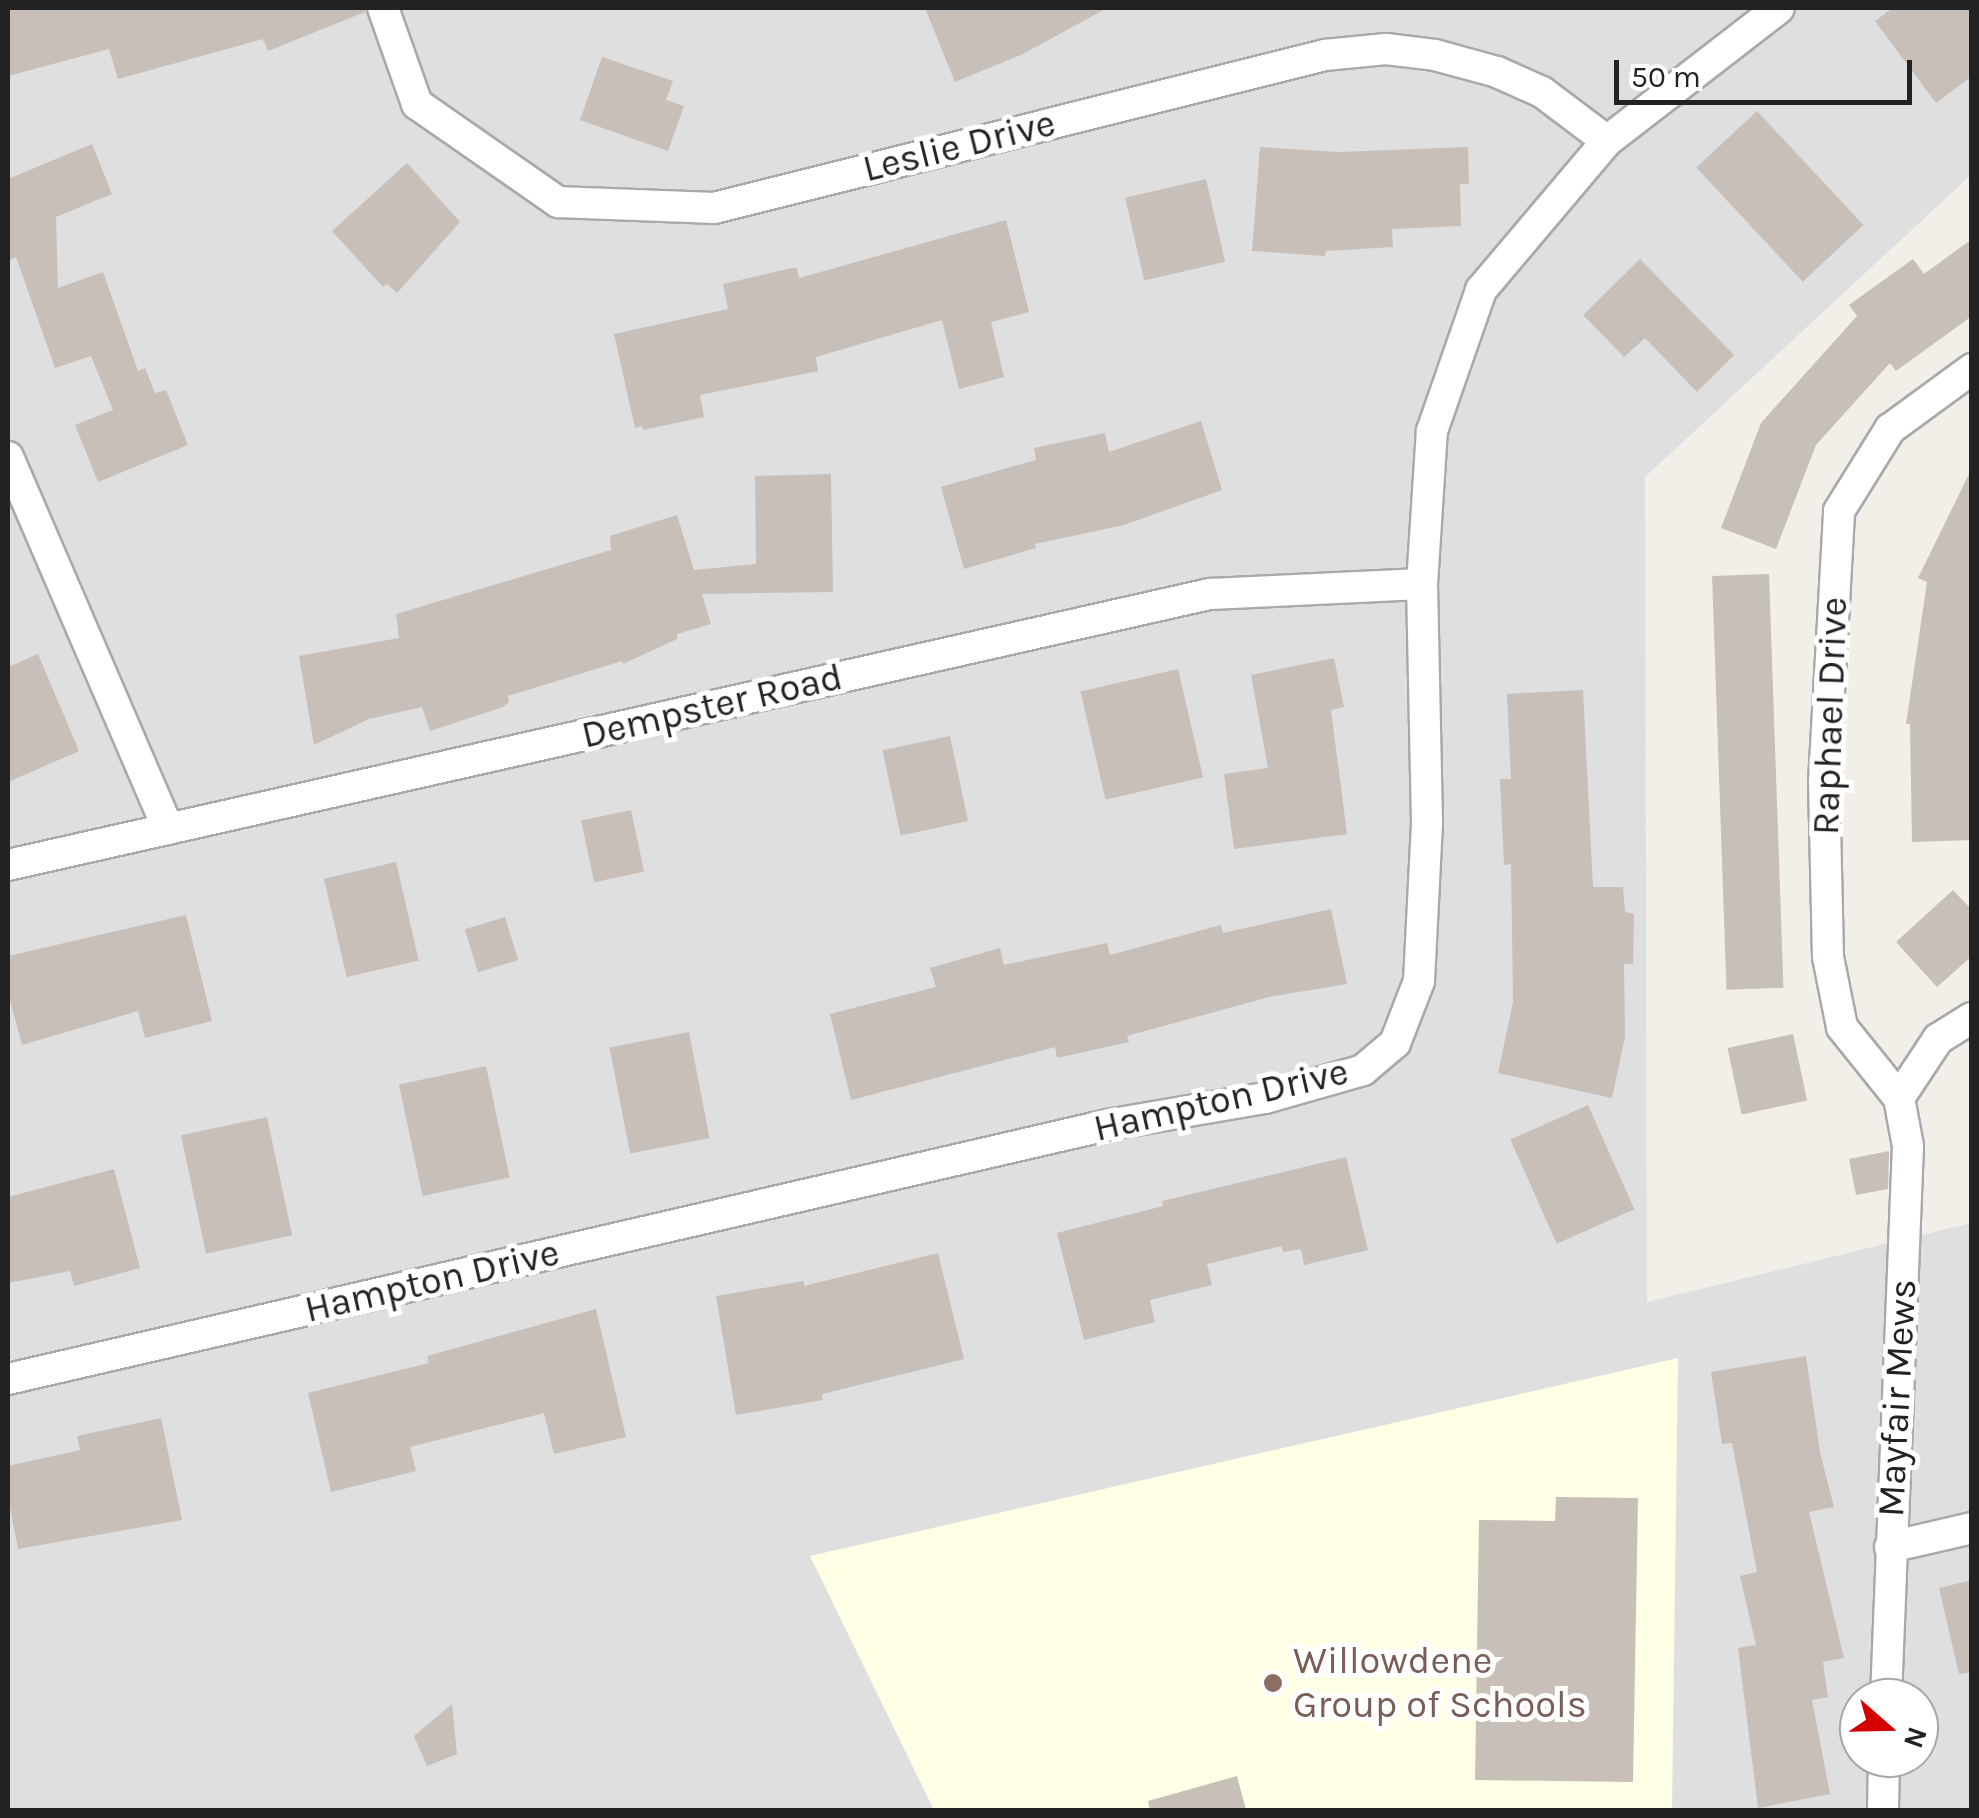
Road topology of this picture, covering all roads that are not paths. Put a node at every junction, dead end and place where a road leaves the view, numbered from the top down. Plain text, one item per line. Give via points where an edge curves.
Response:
1 (383, 8) edge
2 (1778, 8) edge
3 (1608, 141) junction
4 (1972, 369) edge
5 (8, 457) edge
6 (1422, 584) junction
7 (168, 829) junction
8 (8, 864) edge
9 (1972, 1018) edge
10 (1899, 1098) junction
11 (8, 1379) edge
12 (1972, 1528) edge
13 (1890, 1547) junction
14 (1887, 1678) edge
15 (1884, 1778) edge
16 (1883, 1810) edge

1 - 3 street, Leslie Drive via 418,104 558,202 714,208 1325,54 1386,49 1497,72 1542,92
2 - 3 street, Hampton Drive
3 - 6 street, Hampton Drive via 1481,290 1432,430
4 - 10 street, Raphael Drive via 1890,429 1839,511 1824,782 1828,956 1842,1027
5 - 7 street
6 - 7 street, Dempster Road via 1210,594
6 - 11 street, Hampton Drive via 1427,823 1419,981 1396,1042 1363,1070 1265,1098 1088,1130
7 - 8 street, Dempster Road
9 - 10 street via 1938,1039
10 - 13 street, Mayfair Mews via 1908,1146
12 - 13 street
13 - 14 street, Mayfair Mews
15 - 16 street

